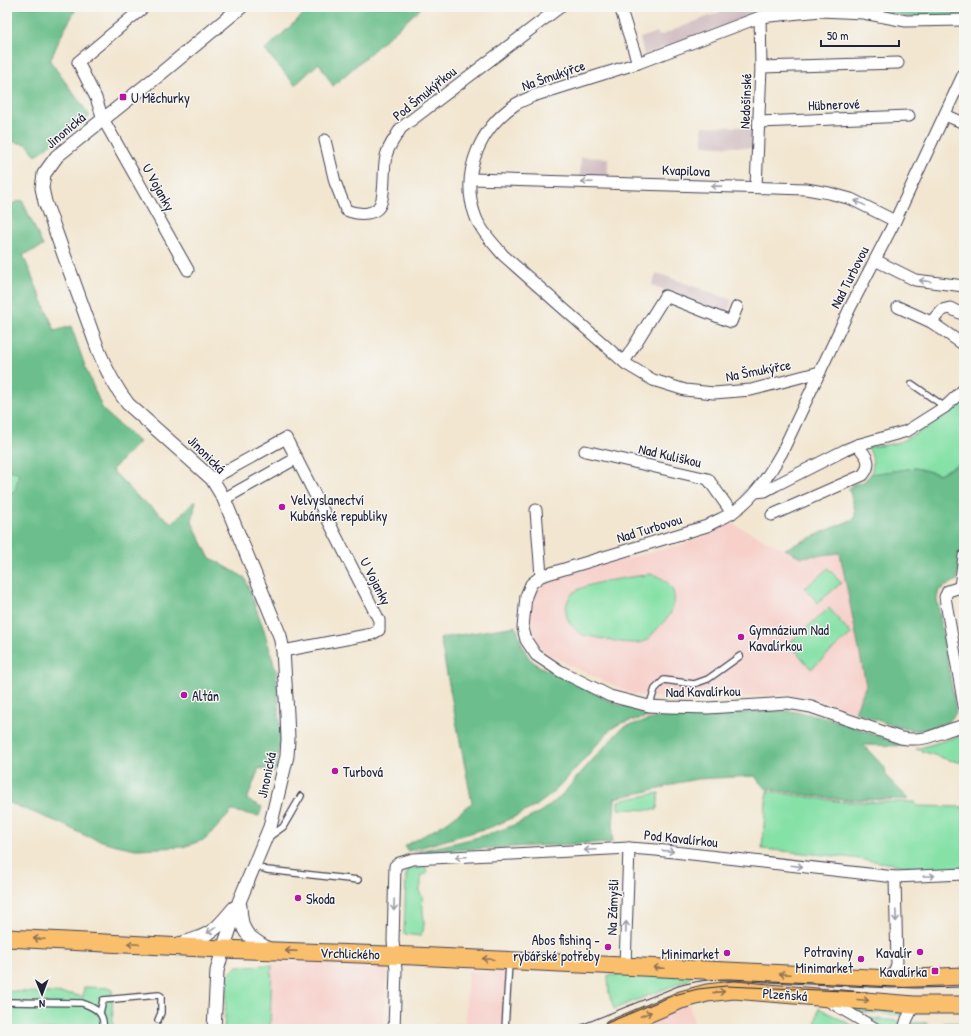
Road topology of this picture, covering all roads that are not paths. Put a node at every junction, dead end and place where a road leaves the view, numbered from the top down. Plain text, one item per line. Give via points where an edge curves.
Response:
1 (144, 7) edge
2 (241, 7) edge
3 (560, 7) edge
4 (620, 7) edge
5 (760, 17) junction
6 (964, 20) edge
7 (638, 63) junction
8 (898, 63) dead end
9 (761, 67) junction
10 (964, 73) edge
11 (945, 115) junction
12 (909, 116) dead end
13 (103, 119) junction
14 (759, 122) junction
15 (964, 123) edge
16 (325, 140) dead end
17 (471, 178) junction
18 (756, 187) junction
19 (895, 221) junction
20 (875, 260) junction
21 (188, 270) dead end
22 (964, 286) edge
23 (738, 307) dead end
24 (898, 307) dead end
25 (964, 315) edge
26 (931, 322) junction
27 (964, 345) edge
28 (624, 362) junction
29 (820, 372) junction
30 (912, 384) dead end
31 (964, 389) edge
32 (945, 407) junction
33 (857, 445) junction
34 (585, 451) dead end
35 (297, 458) junction
36 (212, 479) junction
37 (756, 492) junction
38 (224, 500) junction
39 (536, 510) dead end
40 (732, 513) junction
41 (772, 515) dead end
42 (964, 556) edge
43 (541, 576) junction
44 (962, 587) edge
45 (283, 651) junction
46 (740, 656) dead end
47 (649, 706) junction
48 (964, 706) edge
49 (964, 726) edge
50 (301, 796) dead end
51 (266, 840) junction
52 (629, 848) junction
53 (255, 866) junction
54 (964, 874) edge
55 (895, 877) junction
56 (358, 880) dead end
57 (239, 902) junction
58 (7, 938) edge
59 (172, 945) junction
60 (223, 949) junction
61 (270, 950) junction
62 (394, 955) junction
63 (509, 960) junction
64 (625, 966) junction
65 (693, 969) joint
66 (964, 976) edge
67 (891, 979) junction
68 (821, 997) junction
69 (7, 1002) edge
70 (914, 1005) junction
71 (964, 1005) edge
72 (100, 1013) junction
73 (158, 1020) dead end
74 (103, 1029) edge
75 (214, 1029) edge
76 (394, 1029) edge
77 (505, 1029) edge
78 (612, 1029) edge
79 (876, 1029) edge
80 (904, 1029) edge

1 - 13 street, U Vojanky via 78,62 96,98
2 - 13 street, Jinonická
3 - 16 street, Pod Šmukýřkou via 401,128 386,154 382,201 376,210 366,214 346,210 335,182
4 - 7 street
5 - 6 street, Na Šmukýřce via 821,11 863,13 906,21
5 - 7 street, Na Šmukýřce
5 - 9 street, Nedošínské
7 - 17 street, Na Šmukýřce via 517,103 500,116 480,143 473,160
8 - 9 street
9 - 14 street, Nedošínské
10 - 11 street, Nad Turbovou
11 - 15 street
11 - 19 street, Nad Turbovou
12 - 14 street, Hübnerové
13 - 21 street, U Vojanky
13 - 36 street, Jinonická via 57,156 44,174 42,188 45,202 99,352 117,390 128,404
14 - 18 street, Nedošínské
18 -> 17 street, Kvapilova
17 - 28 street, Na Šmukýřce via 470,194 475,216 487,237 503,255
19 -> 18 street, Kvapilova via 851,199 829,193 806,189
19 - 20 street, Nad Turbovou
22 -> 20 street via 916,280
20 - 29 street, Nad Turbovou
23 - 28 street via 731,322 665,296
24 - 26 street
25 - 26 street via 950,308 942,310
26 - 27 street
28 - 29 street, Na Šmukýřce via 653,380 685,390 714,393 751,390
29 - 37 street, Nad Turbovou via 782,452
30 - 32 lane
31 - 32 street, Nad Turbovou
32 - 33 street, Nad Turbovou via 907,430
33 - 37 street, Nad Turbovou via 765,491
33 - 41 street via 868,461 867,470 863,474
34 - 40 street, Nad Kuliškou via 708,479
35 - 36 street, U Vojanky via 286,438
35 - 38 street
35 - 45 street, U Vojanky via 379,620 379,630 372,634
36 - 38 street, Jinonická
37 - 40 street, Nad Turbovou
38 - 45 street, Jinonická via 276,625
39 - 43 street
40 - 43 street, Nad Turbovou via 707,526 681,535
42 - 44 street
43 - 47 street, Nad Kavalírkou via 531,584 526,596 523,617 526,640 536,655 560,671 610,696
44 - 48 street via 948,591 945,597
45 - 51 street, Jinonická via 287,756
46 - 47 lane via 708,679 694,684 664,680 655,689
47 - 49 street, Nad Kavalírkou via 708,708 788,703 811,706 912,740 926,739
50 - 51 lane via 284,827
51 - 53 street, Jinonická
52 -> 55 street, Pod Kavalírkou
52 -> 62 street, Pod Kavalírkou via 413,859 399,863 395,866 392,941
64 -> 52 street, Na Zámyšli
53 - 56 lane via 267,870
53 - 57 street, Jinonická
55 -> 54 street, Pod Kavalírkou
55 -> 67 street via 897,965
57 -> 59 street via 217,928 191,941
57 - 60 street, Jinonická
57 - 61 street via 240,921 248,936
59 -> 58 main road, Vrchlického
59 - 60 main road, Vrchlického
60 - 61 main road, Vrchlického
60 - 75 street, Jinonická via 217,972
62 -> 61 main road, Vrchlického
63 -> 62 main road, Vrchlického
62 - 76 street
63 - 64 main road, Vrchlického
63 - 77 lane
65 -> 64 main road, Vrchlického
67 -> 65 main road, Plzeňská
66 - 67 main road, Plzeňská
68 -> 70 main road, Plzeňská
78 -> 68 main road, Plzeňská via 681,1000 707,993 734,990
68 - 79 street
69 - 72 lane via 82,1003 94,1007
70 - 71 main road, Plzeňská
70 - 80 street
72 - 73 lane via 103,1000 159,995 161,1013
72 - 74 lane

